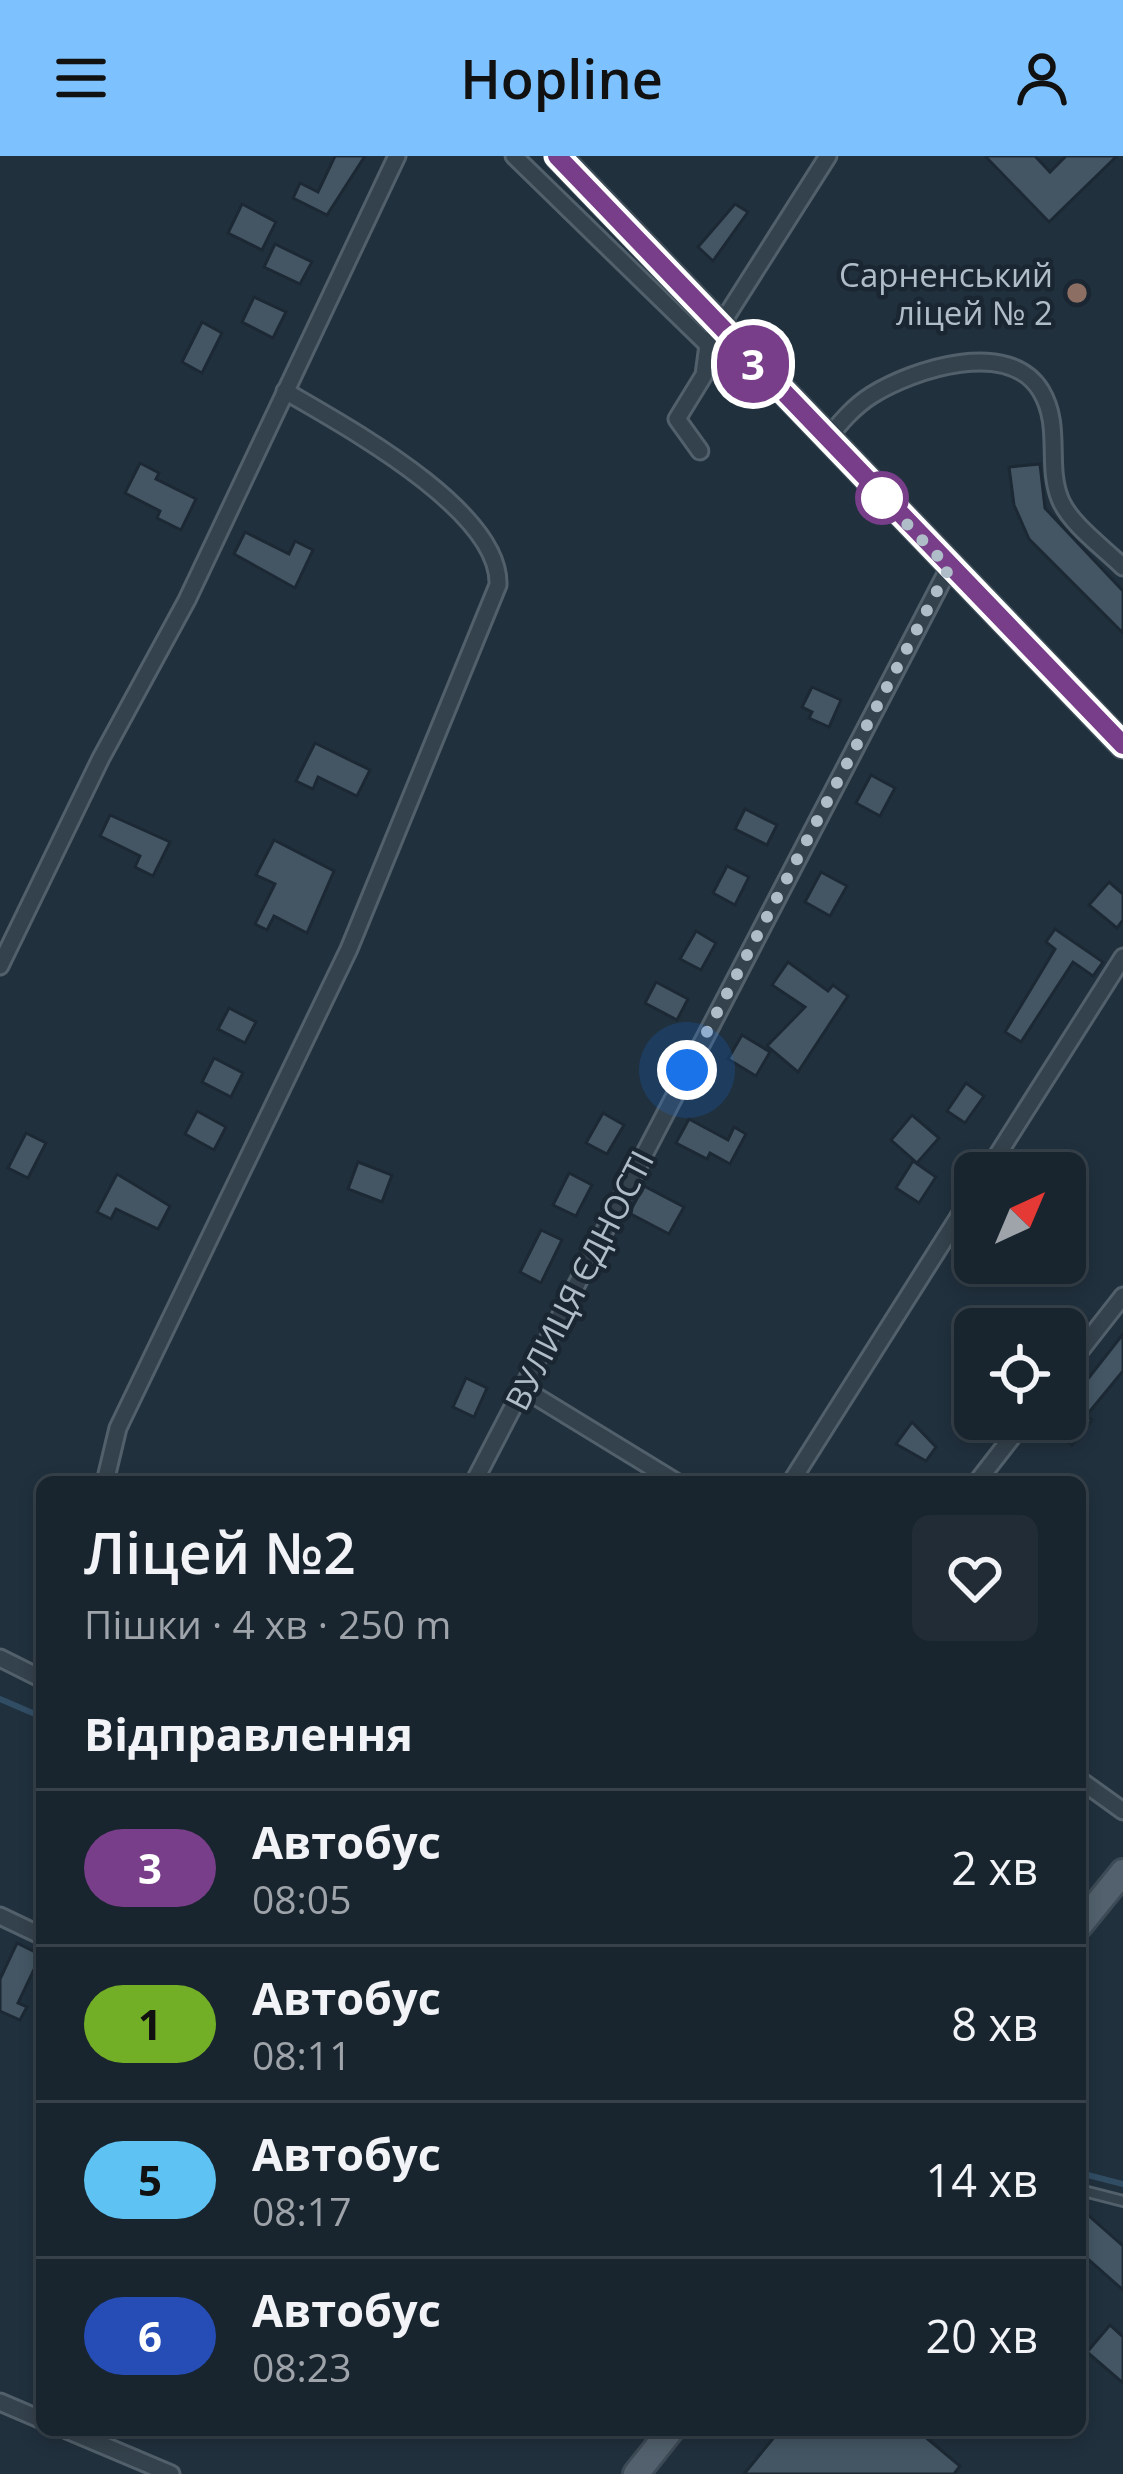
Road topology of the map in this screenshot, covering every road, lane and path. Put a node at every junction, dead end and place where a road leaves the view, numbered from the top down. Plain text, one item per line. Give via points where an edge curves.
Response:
1 (397, 156) edge
2 (514, 156) edge
3 (557, 156) edge
4 (828, 156) edge
5 (713, 337) junction
6 (285, 391) junction
7 (826, 440) junction
8 (700, 451) dead end
9 (1123, 567) edge
10 (949, 568) junction
11 (1121, 740) edge
12 (1123, 957) edge
13 (0, 966) edge
14 (999, 1152) edge
15 (954, 1224) edge
16 (1123, 1296) edge
17 (1086, 1343) edge
18 (524, 1389) junction
19 (1009, 1440) edge
20 (106, 1476) edge
21 (478, 1476) edge
22 (666, 1476) edge
23 (794, 1476) edge
24 (981, 1476) edge
25 (0, 1658) edge
26 (36, 1676) edge
27 (1086, 1784) edge
28 (1123, 1811) edge
29 (1123, 1872) edge
30 (0, 1916) edge
31 (1086, 1917) edge
32 (36, 1933) edge
33 (1086, 2191) edge
34 (1123, 2200) edge
35 (0, 2402) edge
36 (36, 2417) edge
37 (81, 2436) edge
38 (666, 2436) edge
39 (172, 2474) edge
40 (636, 2474) edge

1 - 6 street
2 - 5 street
3 - 5 main road
4 - 5 street
5 - 7 main road
5 - 8 street via 704,374 677,419
6 - 13 street
6 - 20 street via 416,471 493,552 497,585 349,949 118,1429
7 - 9 street via 851,410 901,381 975,362 1023,372 1051,411 1061,501
7 - 10 main road
10 - 11 main road
10 - 18 street, ВУЛИЦЯ ЄДНОСТІ
12 - 14 street
15 - 23 street
16 - 17 street
18 - 21 street, ВУЛИЦЯ ЄДНОСТІ
18 - 22 street
19 - 24 street
25 - 26 street
27 - 28 street
29 - 31 main road
30 - 32 street
33 - 34 lane
35 - 36 street
37 - 39 street
38 - 40 main road

